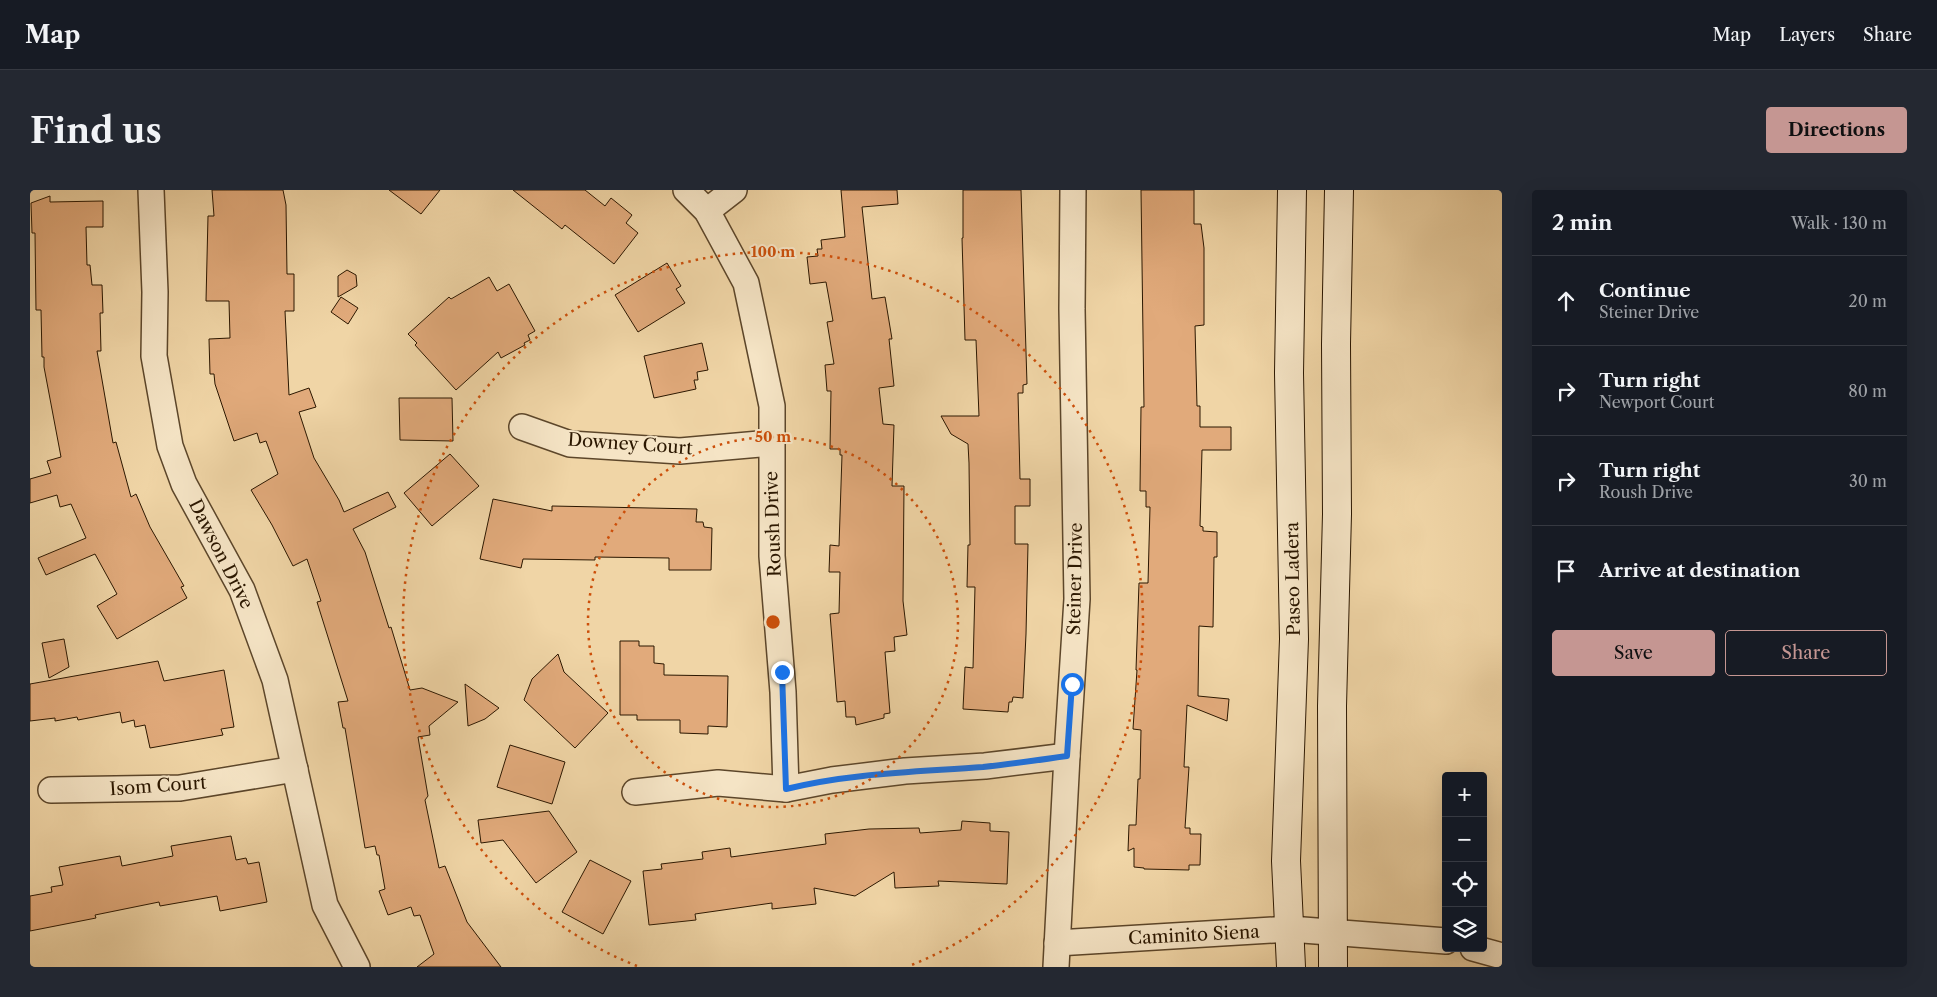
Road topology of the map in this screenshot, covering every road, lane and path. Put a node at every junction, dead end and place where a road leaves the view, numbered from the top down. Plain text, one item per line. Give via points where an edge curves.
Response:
1 (151, 190) edge
2 (686, 190) edge
3 (734, 190) edge
4 (1073, 190) edge
5 (1292, 190) edge
6 (1339, 190) edge
7 (707, 211) junction
8 (522, 427) dead end
9 (771, 443) junction
10 (1067, 756) junction
11 (295, 768) junction
12 (786, 789) junction
13 (51, 790) dead end
14 (635, 792) dead end
15 (1290, 929) junction
16 (1331, 932) junction
17 (1442, 941) edge
18 (1487, 952) edge
19 (1057, 955) edge
20 (1502, 956) edge
21 (356, 967) edge
22 (1291, 967) edge
23 (1333, 967) edge

1 - 11 street, Dawson Drive via 154,356 170,446 184,484 242,590 275,680
2 - 7 street, Roush Drive
3 - 7 street
4 - 10 street, Steiner Drive via 1077,599
5 - 15 main road, Paseo Ladera via 1289,373 1294,639 1286,862
6 - 16 main road
7 - 9 street, Roush Drive via 746,283 772,406
8 - 9 street, Downey Court via 570,444 672,450
9 - 12 street, Roush Drive via 772,556 783,692
10 - 12 street via 905,771
10 - 19 street, Steiner Drive
11 - 13 street, Isom Court via 180,788
11 - 21 street, Dawson Drive via 325,904
12 - 14 street via 718,783
15 - 16 street, Caminito Siena
15 - 19 street, Caminito Siena
15 - 22 main road, Paseo Ladera
16 - 17 street, Caminito Siena
16 - 23 main road
18 - 20 street

